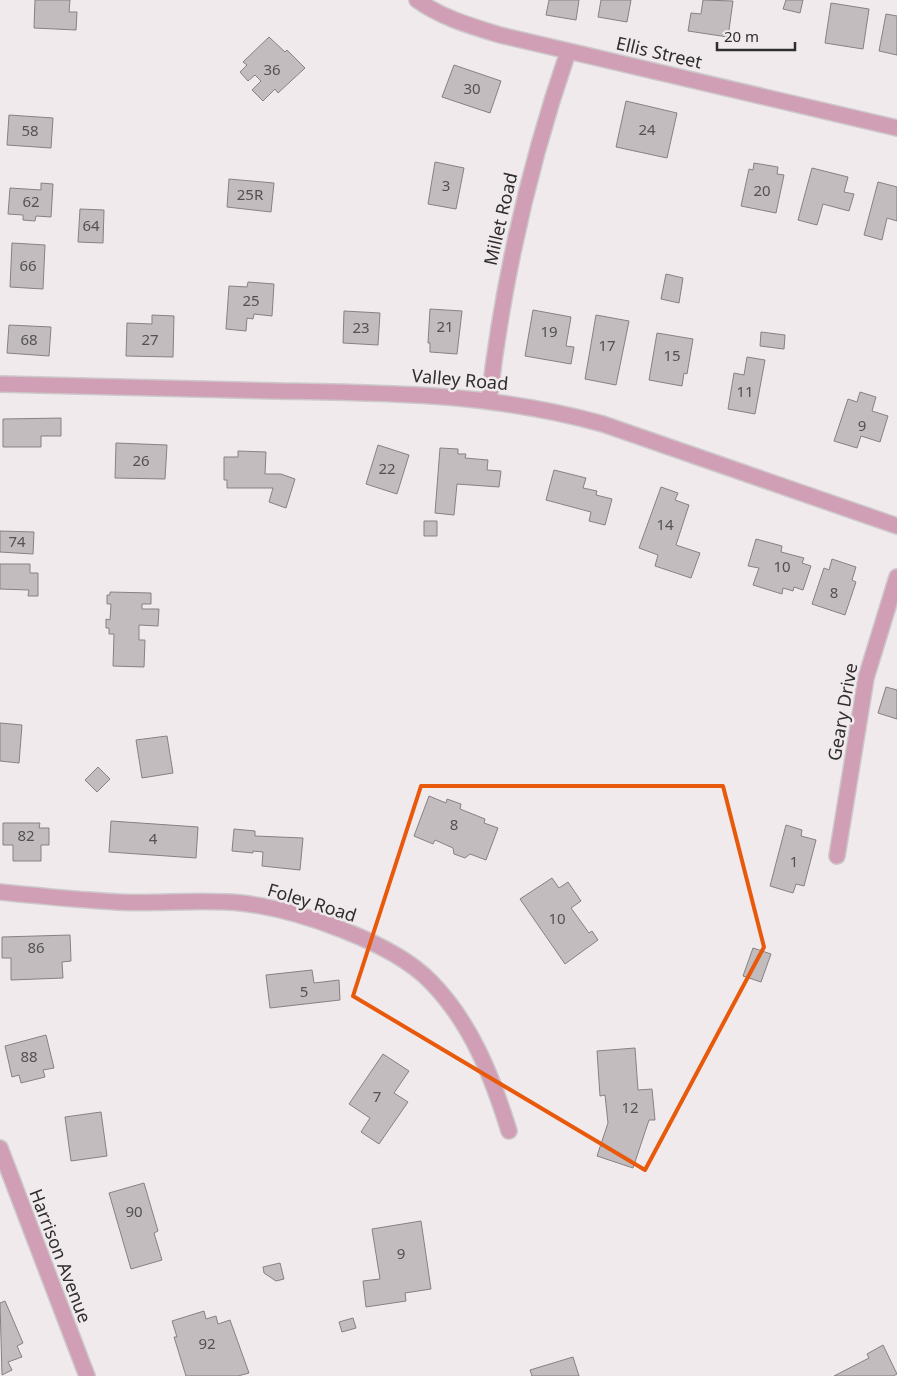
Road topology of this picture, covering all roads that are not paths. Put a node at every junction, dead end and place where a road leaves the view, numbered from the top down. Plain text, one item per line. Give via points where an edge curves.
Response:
1 (418, 0) edge
2 (568, 52) junction
3 (897, 128) edge
4 (0, 384) edge
5 (489, 400) junction
6 (897, 526) edge
7 (897, 577) edge
8 (837, 856) dead end
9 (0, 892) edge
10 (509, 1131) dead end
11 (0, 1148) edge
12 (86, 1376) edge

1 - 2 street, Ellis Street via 452,19
2 - 3 street, Ellis Street
2 - 5 street, Millet Road via 547,112 513,243
4 - 5 street, Valley Road via 424,394
5 - 6 street, Valley Road via 563,413 603,424
7 - 8 street, Geary Drive via 866,678
9 - 10 street, Foley Road via 118,902 258,906 294,914 377,944 414,968 445,998 484,1058
11 - 12 street, Harrison Avenue

